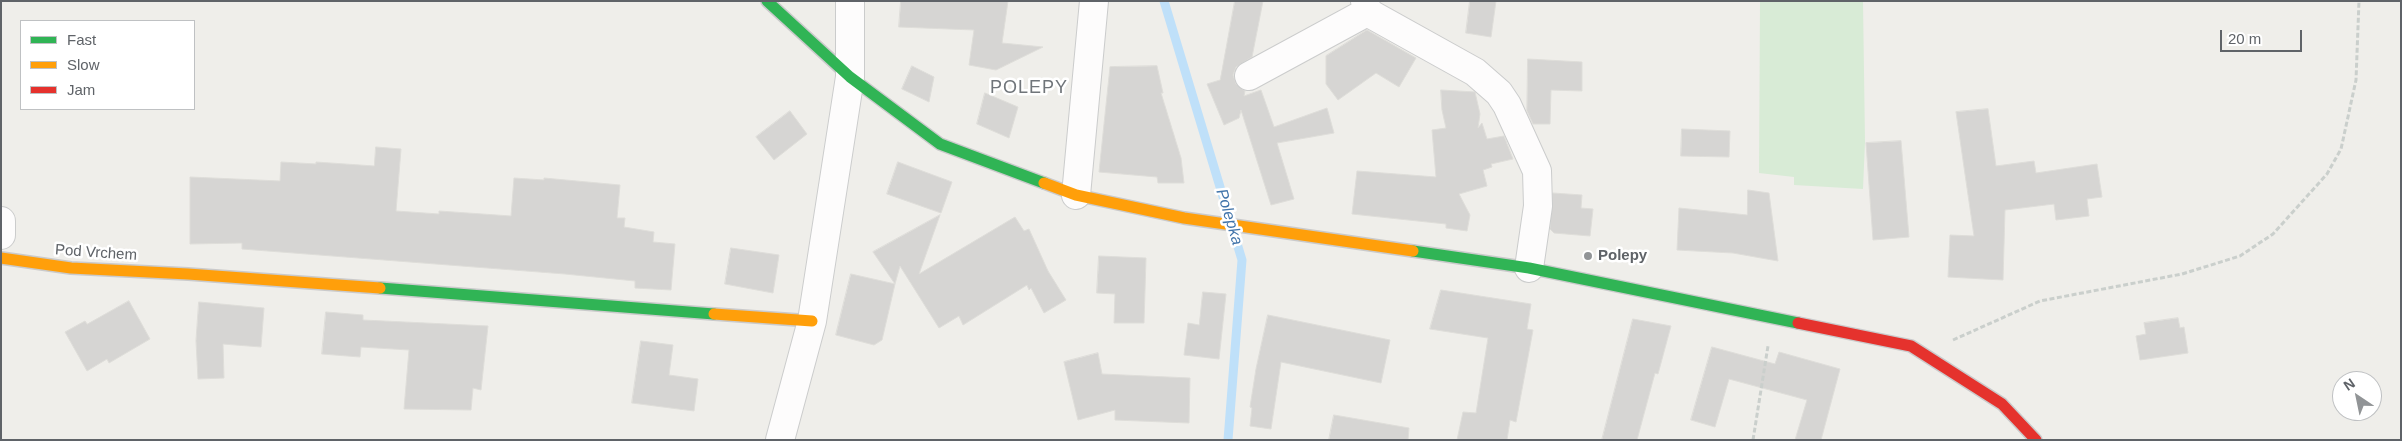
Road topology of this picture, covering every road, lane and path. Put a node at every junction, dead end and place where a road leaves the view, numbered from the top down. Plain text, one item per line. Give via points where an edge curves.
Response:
1 (767, 1) edge
2 (850, 1) edge
3 (1094, 1) edge
4 (2359, 1) edge
5 (1366, 7) edge
6 (1249, 76) dead end
7 (850, 77) junction
8 (1076, 195) junction
9 (1, 221) edge
10 (1, 235) edge
11 (1, 258) edge
12 (1529, 268) junction
13 (1772, 318) junction
14 (812, 321) junction
15 (1911, 346) junction
16 (780, 440) edge
17 (1753, 440) edge
18 (2036, 440) edge

1 - 7 street
2 - 7 street
3 - 8 street
4 - 15 path via 2356,80 2341,148 2327,174 2273,234 2240,256 2182,274 2040,301 1953,340
5 - 6 street
5 - 12 street via 1475,72 1499,93 1507,105 1537,171 1538,206
7 - 8 street via 940,144
7 - 14 street
8 - 12 street via 1184,218
9 - 10 street
11 - 14 street, Pod Vrchem via 71,268
12 - 13 street
13 - 15 street
13 - 17 path
14 - 16 street
15 - 18 street via 2002,404

